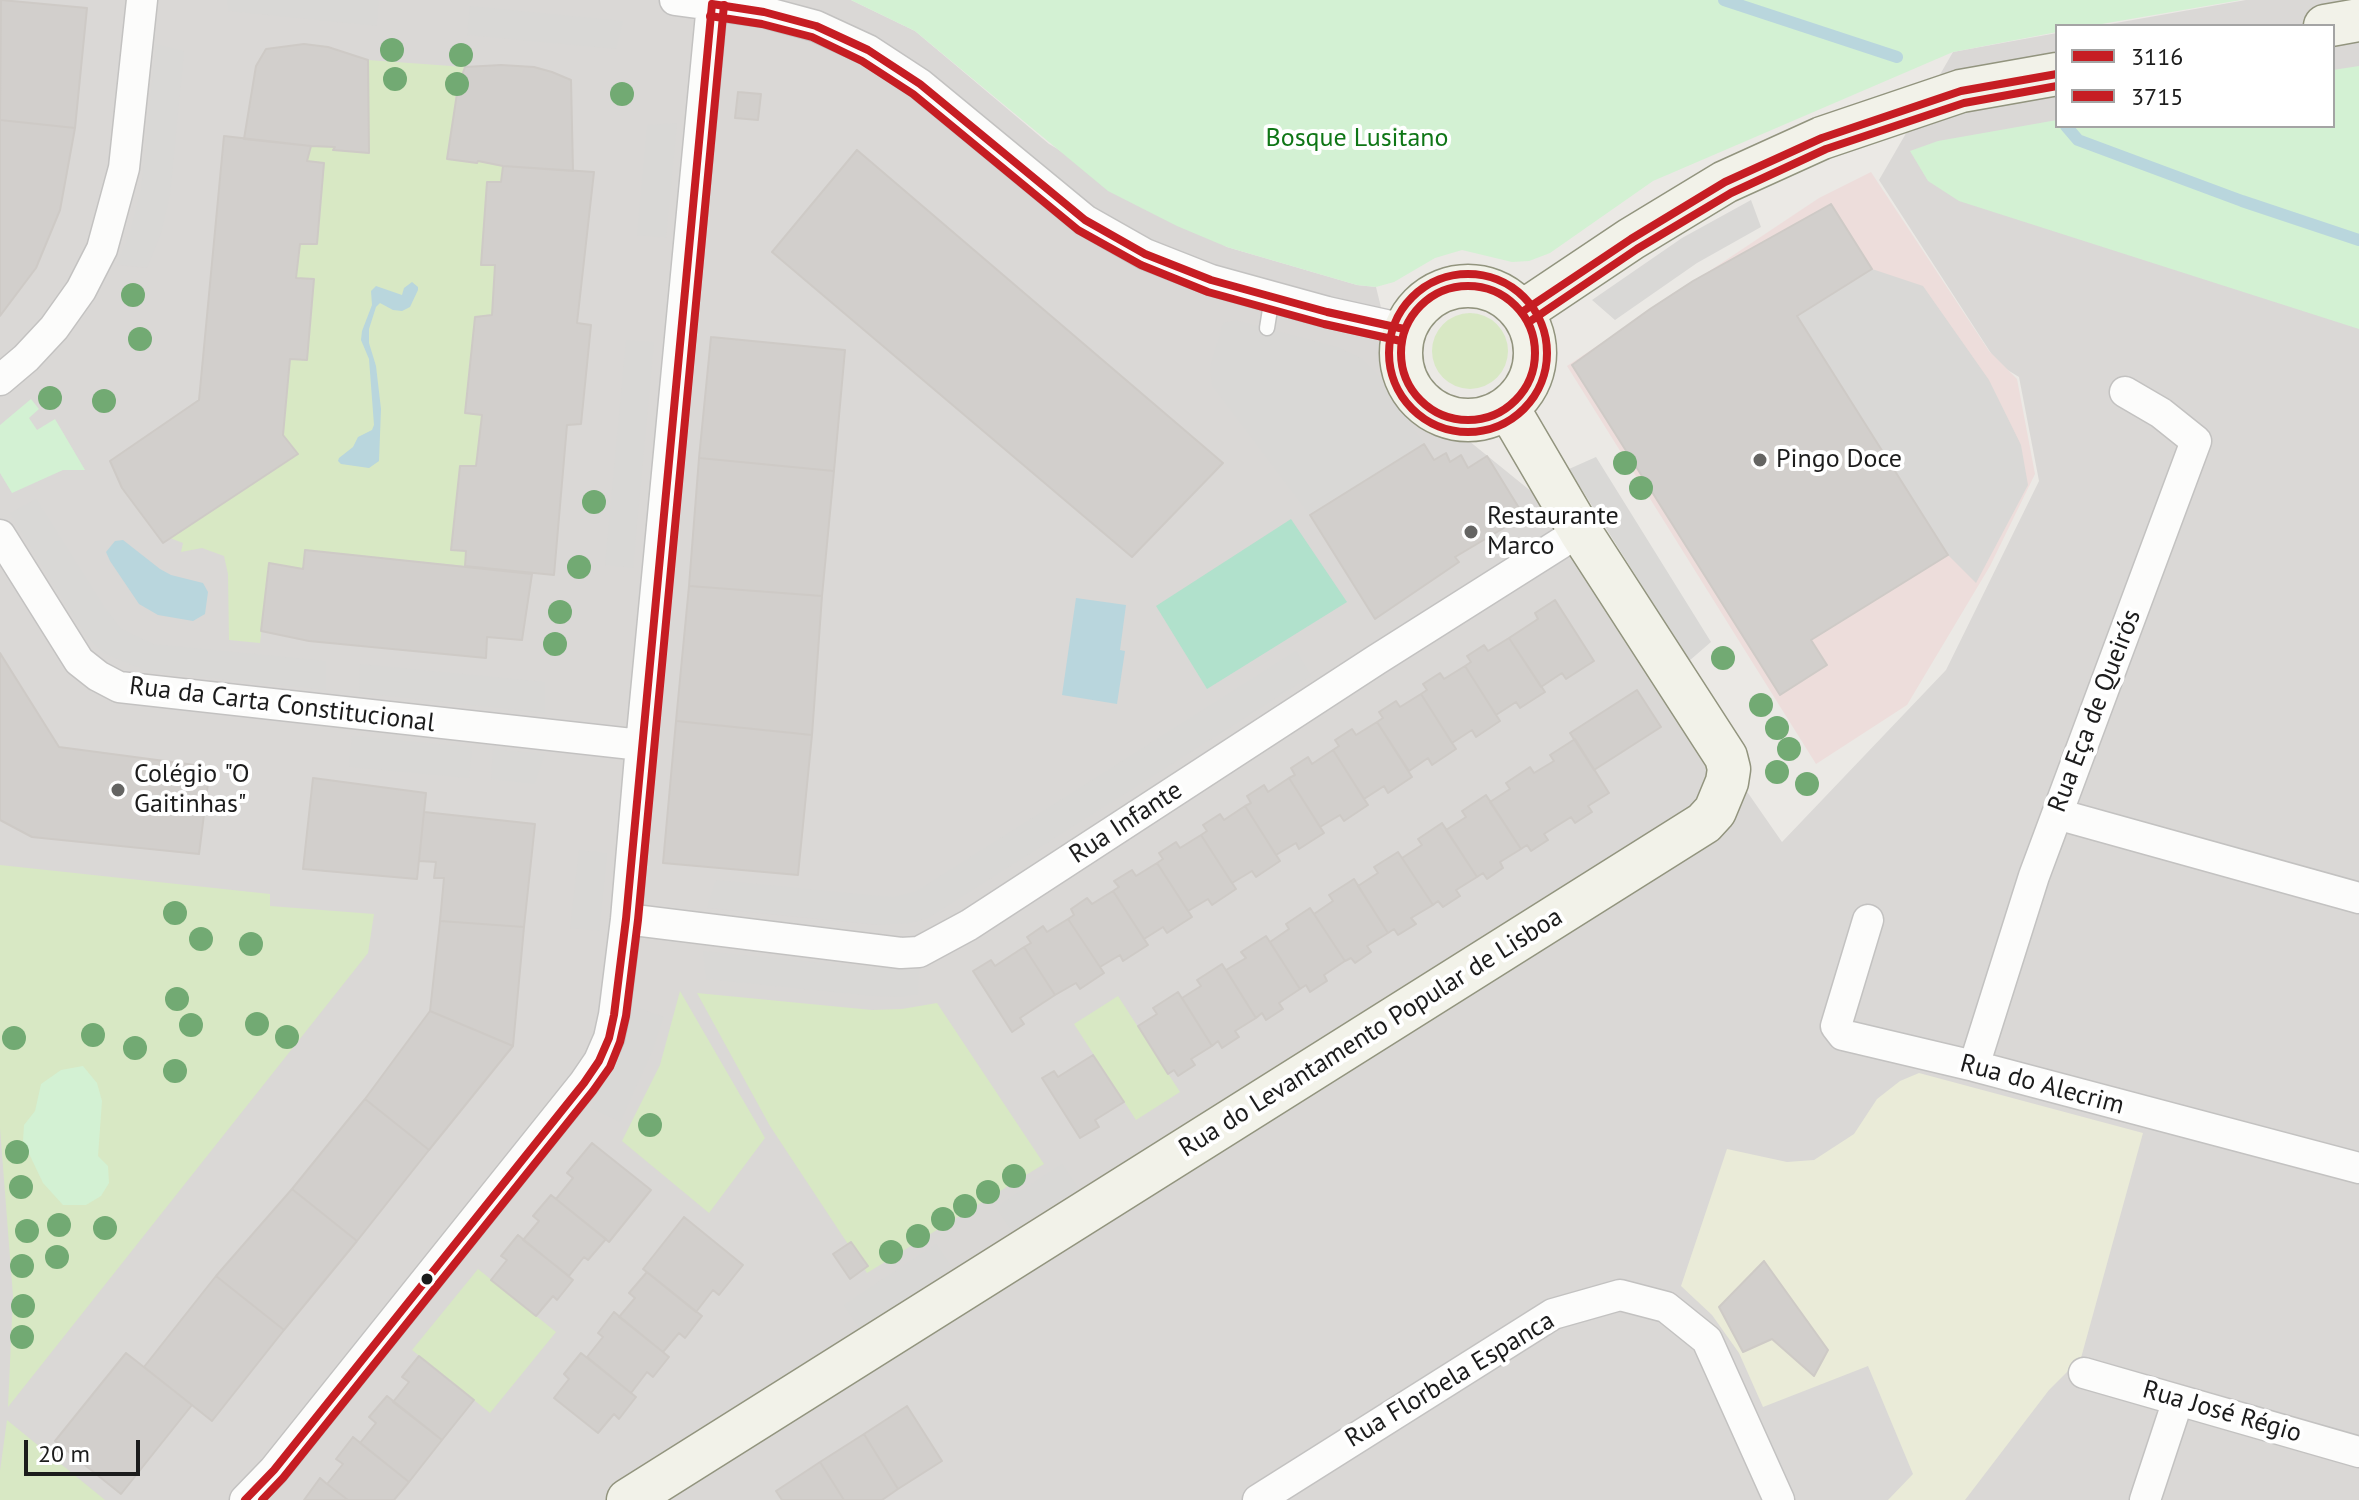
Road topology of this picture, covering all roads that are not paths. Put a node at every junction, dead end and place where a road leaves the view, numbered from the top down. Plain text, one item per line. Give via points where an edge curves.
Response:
1 (142, 0) edge
2 (675, 0) edge
3 (712, 4) junction
4 (2359, 20) edge
5 (2335, 24) edge
6 (2055, 74) edge
7 (1272, 297) junction
8 (1522, 312) junction
9 (1267, 328) dead end
10 (1404, 329) junction
11 (0, 380) edge
12 (2125, 392) dead end
13 (1508, 408) junction
14 (1580, 531) junction
15 (0, 535) edge
16 (641, 745) junction
17 (2057, 814) junction
18 (2359, 898) edge
19 (626, 919) junction
20 (1868, 920) dead end
21 (1974, 1066) junction
22 (2359, 1168) edge
23 (2084, 1373) dead end
24 (2178, 1400) junction
25 (2359, 1452) edge
26 (245, 1500) edge
27 (628, 1500) edge
28 (1258, 1500) edge
29 (1779, 1500) edge
30 (2145, 1500) edge

1 - 11 street via 124,168 102,249 54,328
2 - 3 street
3 - 7 street via 816,26 868,50 920,84 1085,220 1145,254
3 - 16 street
4 - 5 street
6 - 8 street via 1961,91 1822,138 1725,182
7 - 9 lane
7 - 10 street
8 - 10 street via 1489,289 1448,288 1414,311
8 - 13 street via 1536,352 1533,374
10 - 13 street via 1402,367 1420,400 1453,419 1491,417
12 - 17 street, Rua Eça de Queirós via 2196,441
13 - 14 street, Rua do Levantamento Popular de Lisboa
14 - 19 street, Rua Infante via 969,925 919,952
14 - 27 street, Rua do Levantamento Popular de Lisboa via 1726,757 1723,797 1704,823
15 - 16 street, Rua da Carta Constitucional via 79,661 119,687
16 - 19 street
17 - 18 street
17 - 21 street, Rua Eça de Queirós
19 - 26 street via 614,1015 592,1073
20 - 21 street, Rua do Alecrim via 1836,1026 1843,1035
21 - 22 street, Rua do Alecrim
23 - 24 street, Rua José Régio
24 - 25 street, Rua José Régio
24 - 30 street
28 - 29 street, Rua Florbela Espanca via 1553,1314 1620,1295 1666,1307 1707,1340

